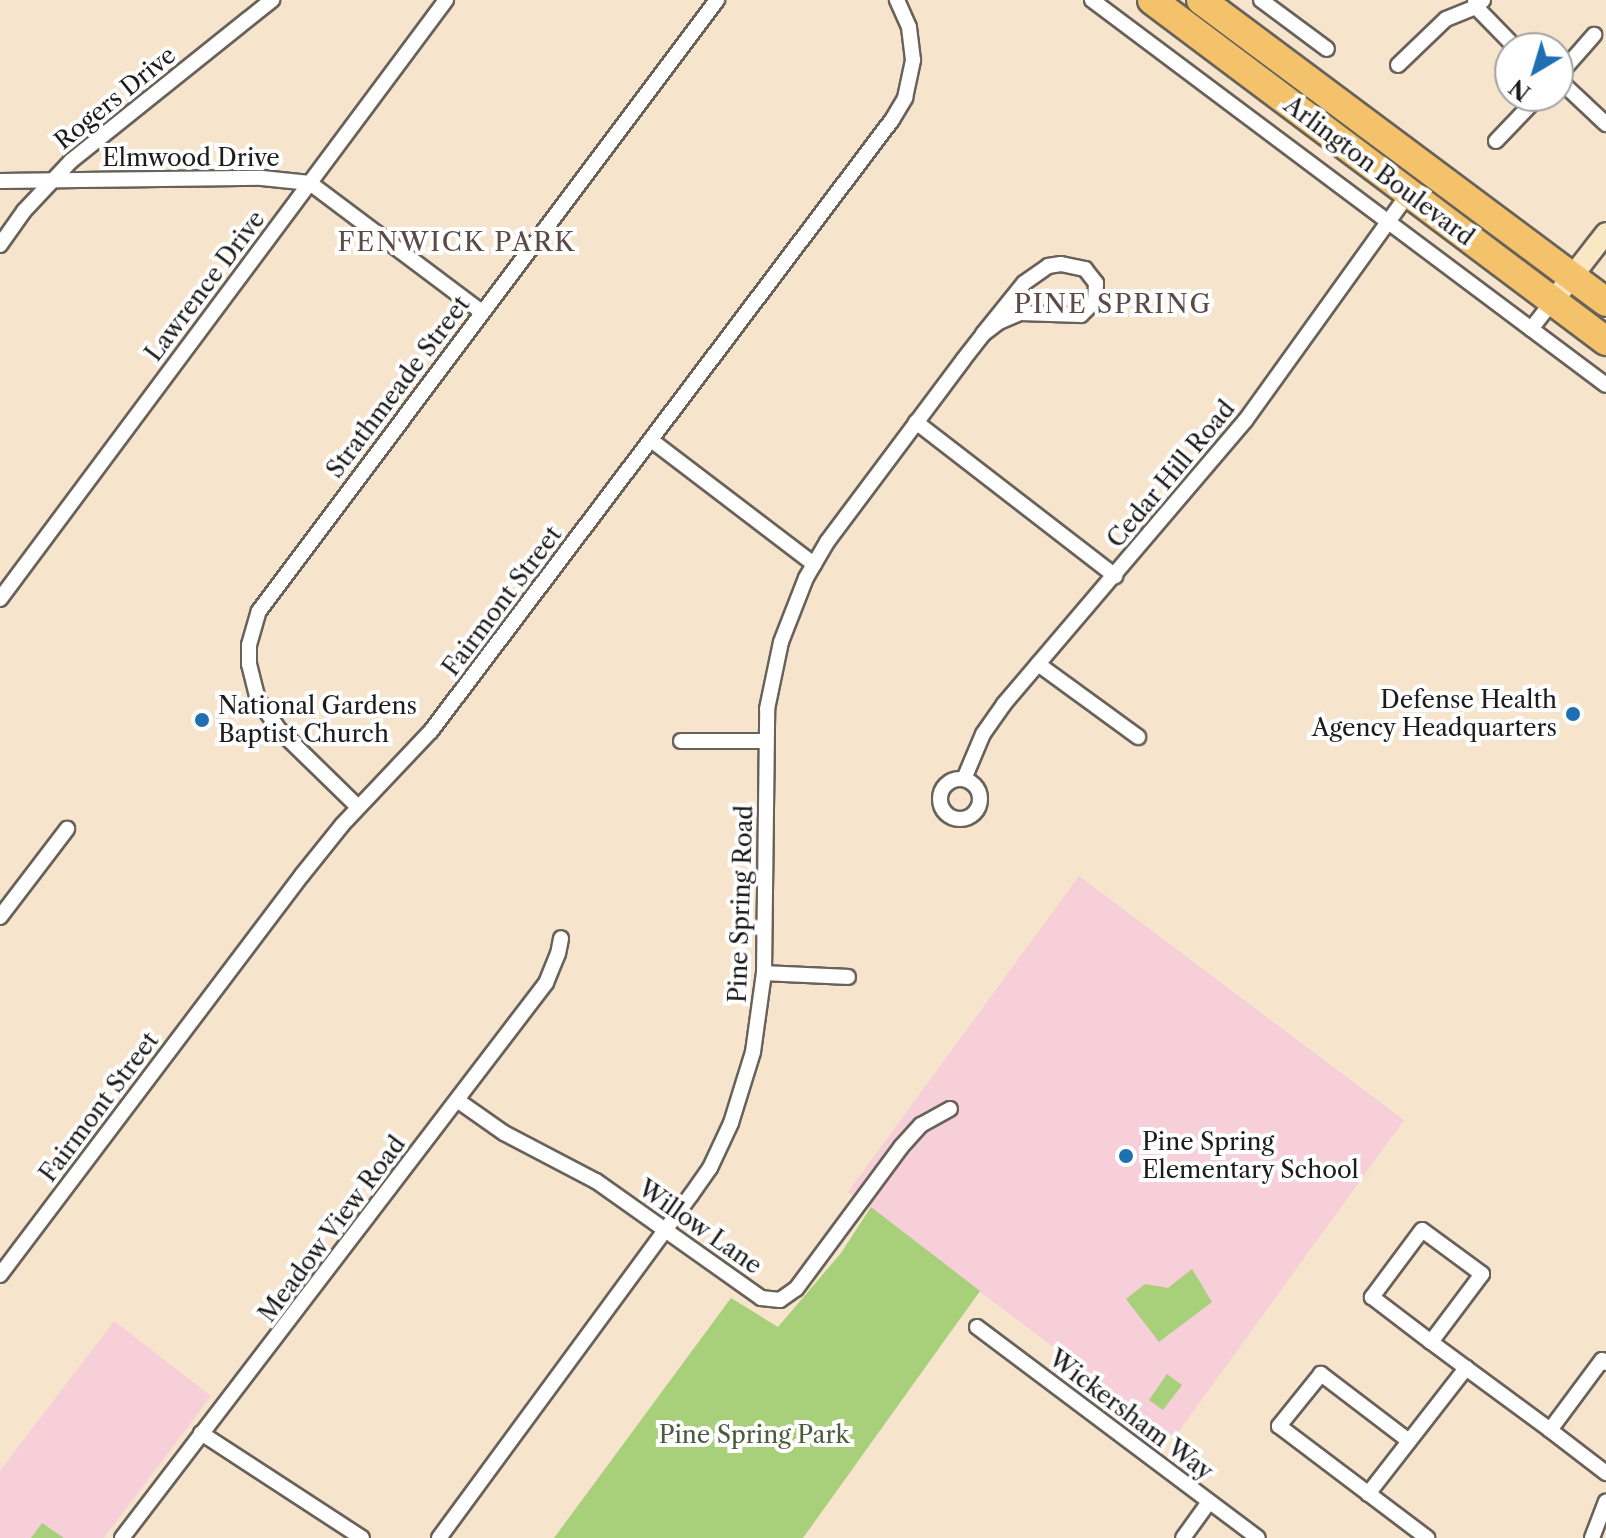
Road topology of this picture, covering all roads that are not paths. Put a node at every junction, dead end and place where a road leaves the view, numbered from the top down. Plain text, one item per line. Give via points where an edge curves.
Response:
1 (272, 0) edge
2 (446, 0) edge
3 (717, 0) edge
4 (897, 0) edge
5 (1092, 0) edge
6 (1152, 0) edge
7 (1201, 0) edge
8 (1261, 0) edge
9 (1478, 2) edge
10 (1282, 6) edge
11 (1503, 32) edge
12 (1594, 35) dead end
13 (1327, 49) dead end
14 (1574, 59) edge
15 (1398, 65) dead end
16 (1574, 93) edge
17 (1524, 112) edge
18 (1606, 124) edge
19 (1496, 141) dead end
20 (51, 180) junction
21 (0, 181) edge
22 (310, 183) junction
23 (1409, 193) junction
24 (1388, 222) junction
25 (1606, 233) edge
26 (0, 245) edge
27 (1572, 277) junction
28 (1553, 301) junction
29 (1606, 302) edge
30 (482, 312) junction
31 (1606, 322) edge
32 (1531, 329) junction
33 (983, 334) junction
34 (1606, 341) edge
35 (1606, 385) edge
36 (916, 422) junction
37 (651, 440) junction
38 (814, 564) junction
39 (1115, 576) junction
40 (0, 599) edge
41 (1038, 664) junction
42 (1138, 737) dead end
43 (681, 741) dead end
44 (766, 741) junction
45 (964, 779) dead end
46 (358, 807) junction
47 (67, 829) dead end
48 (0, 917) edge
49 (561, 938) dead end
50 (764, 973) junction
51 (848, 977) dead end
52 (457, 1100) junction
53 (950, 1109) dead end
54 (665, 1229) junction
55 (0, 1275) edge
56 (977, 1327) dead end
57 (1431, 1342) junction
58 (1606, 1363) edge
59 (1466, 1368) junction
60 (1550, 1430) junction
61 (201, 1433) junction
62 (1409, 1441) junction
63 (1606, 1473) edge
64 (1368, 1494) junction
65 (1209, 1502) junction
66 (1606, 1502) edge
67 (122, 1538) edge
68 (362, 1538) edge
69 (439, 1538) edge
70 (1183, 1538) edge
71 (1258, 1538) edge
72 (1427, 1538) edge
73 (1592, 1538) edge

1 - 20 street, Rogers Drive
2 - 22 street, Lawrence Drive
3 - 30 street, Strathmeade Street
4 - 37 street, Fairmont Street via 913,47 911,79 902,104
5 - 24 street
6 - 23 highway, Arlington Boulevard
7 - 27 highway, Arlington Boulevard
8 - 10 street
9 - 11 street
9 - 15 street via 1446,19
10 - 13 street
12 - 14 street
16 - 18 street
17 - 19 street
20 - 21 street, Elmwood Drive
20 - 22 street, Elmwood Drive via 262,178
20 - 26 street, Rogers Drive
22 - 30 street, Elmwood Drive
22 - 40 street, Lawrence Drive
23 - 24 street, Cedar Hill Road
23 - 28 highway, Arlington Boulevard
24 - 32 street
24 - 39 street, Cedar Hill Road via 1245,421
25 - 27 street
27 - 28 street
27 - 29 highway, Arlington Boulevard
28 - 31 highway via 1572,297
28 - 32 street
28 - 34 highway, Arlington Boulevard
30 - 46 street, Strathmeade Street via 269,595 253,628 249,664 267,716
32 - 35 street
33 - 33 street, Pine Spring Road via 1024,283 1048,266 1081,267 1096,283 1095,301 1081,315 1020,313
33 - 36 street, Pine Spring Road
36 - 38 street, Pine Spring Road
36 - 39 street
37 - 38 street
37 - 46 street, Fairmont Street via 431,731
38 - 44 street, Pine Spring Road via 781,642
39 - 41 street, Cedar Hill Road
41 - 42 street
41 - 45 street, Cedar Hill Road via 983,734
43 - 44 street
44 - 50 street, Pine Spring Road
46 - 55 street, Fairmont Street
47 - 48 street
49 - 52 street, Meadow View Road via 546,983
50 - 51 street
50 - 54 street, Pine Spring Road via 753,1052 731,1123 710,1168
52 - 54 street, Willow Lane via 504,1133 596,1181
52 - 61 street, Meadow View Road
53 - 54 street, Willow Lane via 921,1125 901,1147 796,1289 780,1300 761,1298
54 - 69 street, Pine Spring Road
56 - 65 street, Wickersham Way
57 - 57 street via 1372,1297 1422,1230 1482,1274
57 - 59 street
58 - 60 street via 1602,1360
59 - 60 street
59 - 62 street
60 - 63 street
61 - 67 street, Meadow View Road
61 - 68 street
62 - 64 street
62 - 64 street via 1321,1374 1279,1426
64 - 72 street
65 - 70 street
65 - 71 street, Wickersham Way
66 - 73 street

